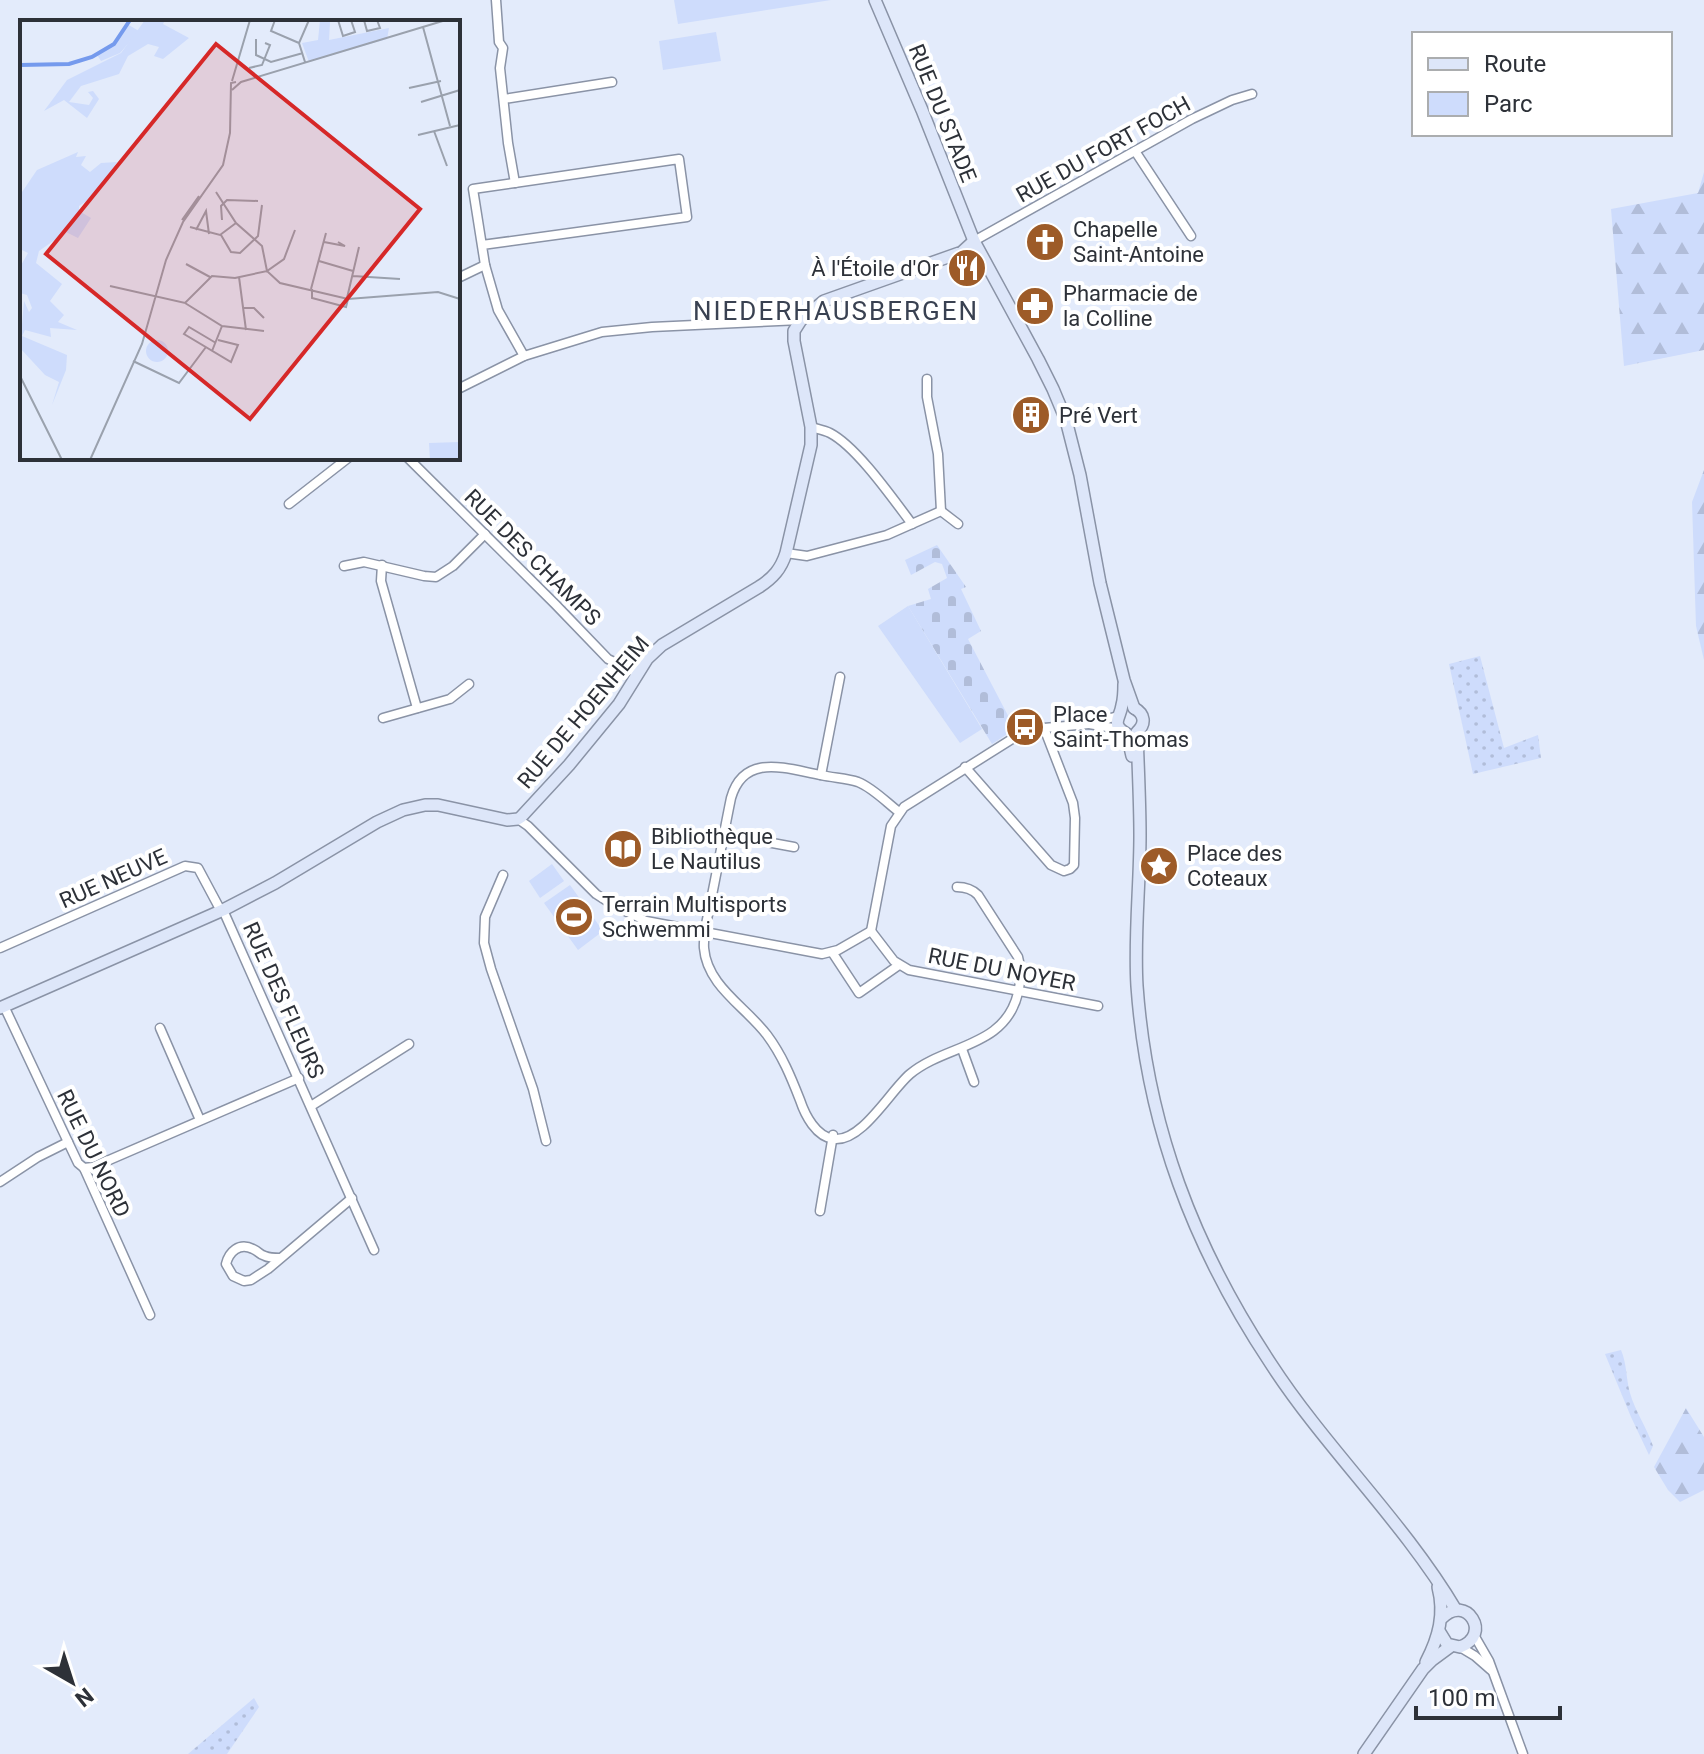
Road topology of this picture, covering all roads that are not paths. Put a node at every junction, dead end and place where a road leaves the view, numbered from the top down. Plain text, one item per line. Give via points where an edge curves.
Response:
1 (496, 0) edge
2 (875, 0) edge
3 (612, 82) dead end
4 (1252, 94) dead end
5 (504, 99) junction
6 (1135, 151) junction
7 (515, 183) junction
8 (1191, 236) dead end
9 (974, 241) junction
10 (482, 245) junction
11 (485, 265) junction
12 (460, 277) edge
13 (801, 320) junction
14 (524, 356) junction
15 (927, 379) dead end
16 (460, 388) edge
17 (811, 427) junction
18 (345, 460) edge
19 (410, 460) edge
20 (289, 504) dead end
21 (941, 511) junction
22 (912, 524) junction
23 (958, 524) dead end
24 (485, 534) junction
25 (786, 553) junction
26 (382, 565) junction
27 (344, 566) dead end
28 (637, 673) junction
29 (840, 677) dead end
30 (469, 684) dead end
31 (417, 708) junction
32 (383, 718) dead end
33 (1126, 721) junction
34 (1044, 728) junction
35 (965, 767) junction
36 (821, 775) junction
37 (899, 812) junction
38 (518, 819) junction
39 (724, 834) junction
40 (794, 847) dead end
41 (503, 875) dead end
42 (957, 887) dead end
43 (222, 910) junction
44 (871, 931) junction
45 (705, 932) junction
46 (0, 948) edge
47 (832, 952) junction
48 (899, 965) junction
49 (1018, 991) junction
50 (1098, 1006) dead end
51 (2, 1007) edge
52 (160, 1028) dead end
53 (409, 1044) dead end
54 (962, 1049) junction
55 (299, 1078) junction
56 (974, 1082) dead end
57 (311, 1106) junction
58 (200, 1120) junction
59 (833, 1137) junction
60 (546, 1141) dead end
61 (68, 1142) junction
62 (84, 1168) junction
63 (0, 1182) edge
64 (352, 1198) junction
65 (820, 1211) dead end
66 (374, 1250) dead end
67 (280, 1258) junction
68 (150, 1315) dead end
69 (1434, 1575) junction
70 (1456, 1610) junction
71 (1442, 1618) junction
72 (1439, 1631) junction
73 (1474, 1635) junction
74 (1456, 1646) junction
75 (1423, 1669) junction
76 (1493, 1672) junction
77 (1364, 1754) edge
78 (1523, 1754) edge

1 - 5 street
2 - 9 street, RUE DU STADE
3 - 5 street
4 - 6 street, RUE DU FORT FOCH
5 - 7 street
6 - 8 street
6 - 9 street, RUE DU FORT FOCH
7 - 10 street via 473,189
7 - 10 street via 679,159 687,217
9 - 13 street via 962,252 824,301
9 - 33 street, RUE DU STADE via 1066,420 1124,680
10 - 11 street
11 - 12 street
11 - 14 street via 498,310
13 - 14 street via 602,332
13 - 17 street, RUE DE HOENHEIM via 794,341
14 - 16 street
15 - 21 street
17 - 22 street via 848,447
17 - 25 street, RUE DE HOENHEIM via 810,454
18 - 20 street
19 - 24 street, RUE DES CHAMPS
21 - 22 street
21 - 23 street
22 - 25 street via 807,556
24 - 26 street via 436,577
24 - 28 street, RUE DES CHAMPS via 608,659
25 - 28 street, RUE DE HOENHEIM via 767,581 662,645
26 - 27 street
26 - 31 street via 381,581
28 - 38 street, RUE DE HOENHEIM via 603,724
29 - 36 street
30 - 31 street via 450,699
31 - 32 street
33 - 34 street
33 - 69 street, RUE DU STADE via 1137,772 1140,834 1140,1014 1155,1104 1182,1196 1227,1292 1270,1363
34 - 35 street via 1020,734
34 - 35 street via 1073,803 1070,869 1051,865
35 - 37 street
36 - 37 street via 860,783
36 - 39 street via 771,766 747,774 733,790
37 - 44 street via 891,826
38 - 43 street, RUE DE HOENHEIM via 438,805 403,810
38 - 45 street via 613,905 646,921
39 - 40 street
39 - 45 street
41 - 60 street via 485,917 484,943
42 - 49 street via 978,895 1016,953 1021,969
43 - 46 street, RUE NEUVE via 198,868 185,866
43 - 51 street, RUE DE HOENHEIM
43 - 55 street, RUE DES FLEURS
44 - 47 street
44 - 48 street
45 - 47 street
45 - 59 street via 705,957 714,978 773,1044 810,1122
47 - 48 street via 859,993
48 - 49 street, RUE DU NOYER
49 - 50 street, RUE DU NOYER
49 - 54 street via 1003,1023
51 - 61 street, RUE DU NORD
52 - 58 street
53 - 57 street, RUE DES FLEURS
54 - 56 street
54 - 59 street via 910,1074 865,1125 851,1135
55 - 57 street, RUE DES FLEURS
55 - 58 street
57 - 64 street, RUE DES FLEURS
58 - 62 street
59 - 65 street
61 - 62 street, RUE DU NORD
61 - 63 street
62 - 68 street, RUE DU NORD
64 - 66 street, RUE DES FLEURS
64 - 67 street
67 - 67 street via 244,1246 232,1252 226,1264 244,1281
69 - 70 street, RUE DU STADE
69 - 71 street
70 - 71 street
70 - 73 street via 1474,1620
71 - 72 street
72 - 74 street via 1443,1640
72 - 75 street
73 - 74 street
73 - 76 street
74 - 75 street
74 - 76 street
75 - 77 street
76 - 78 street

